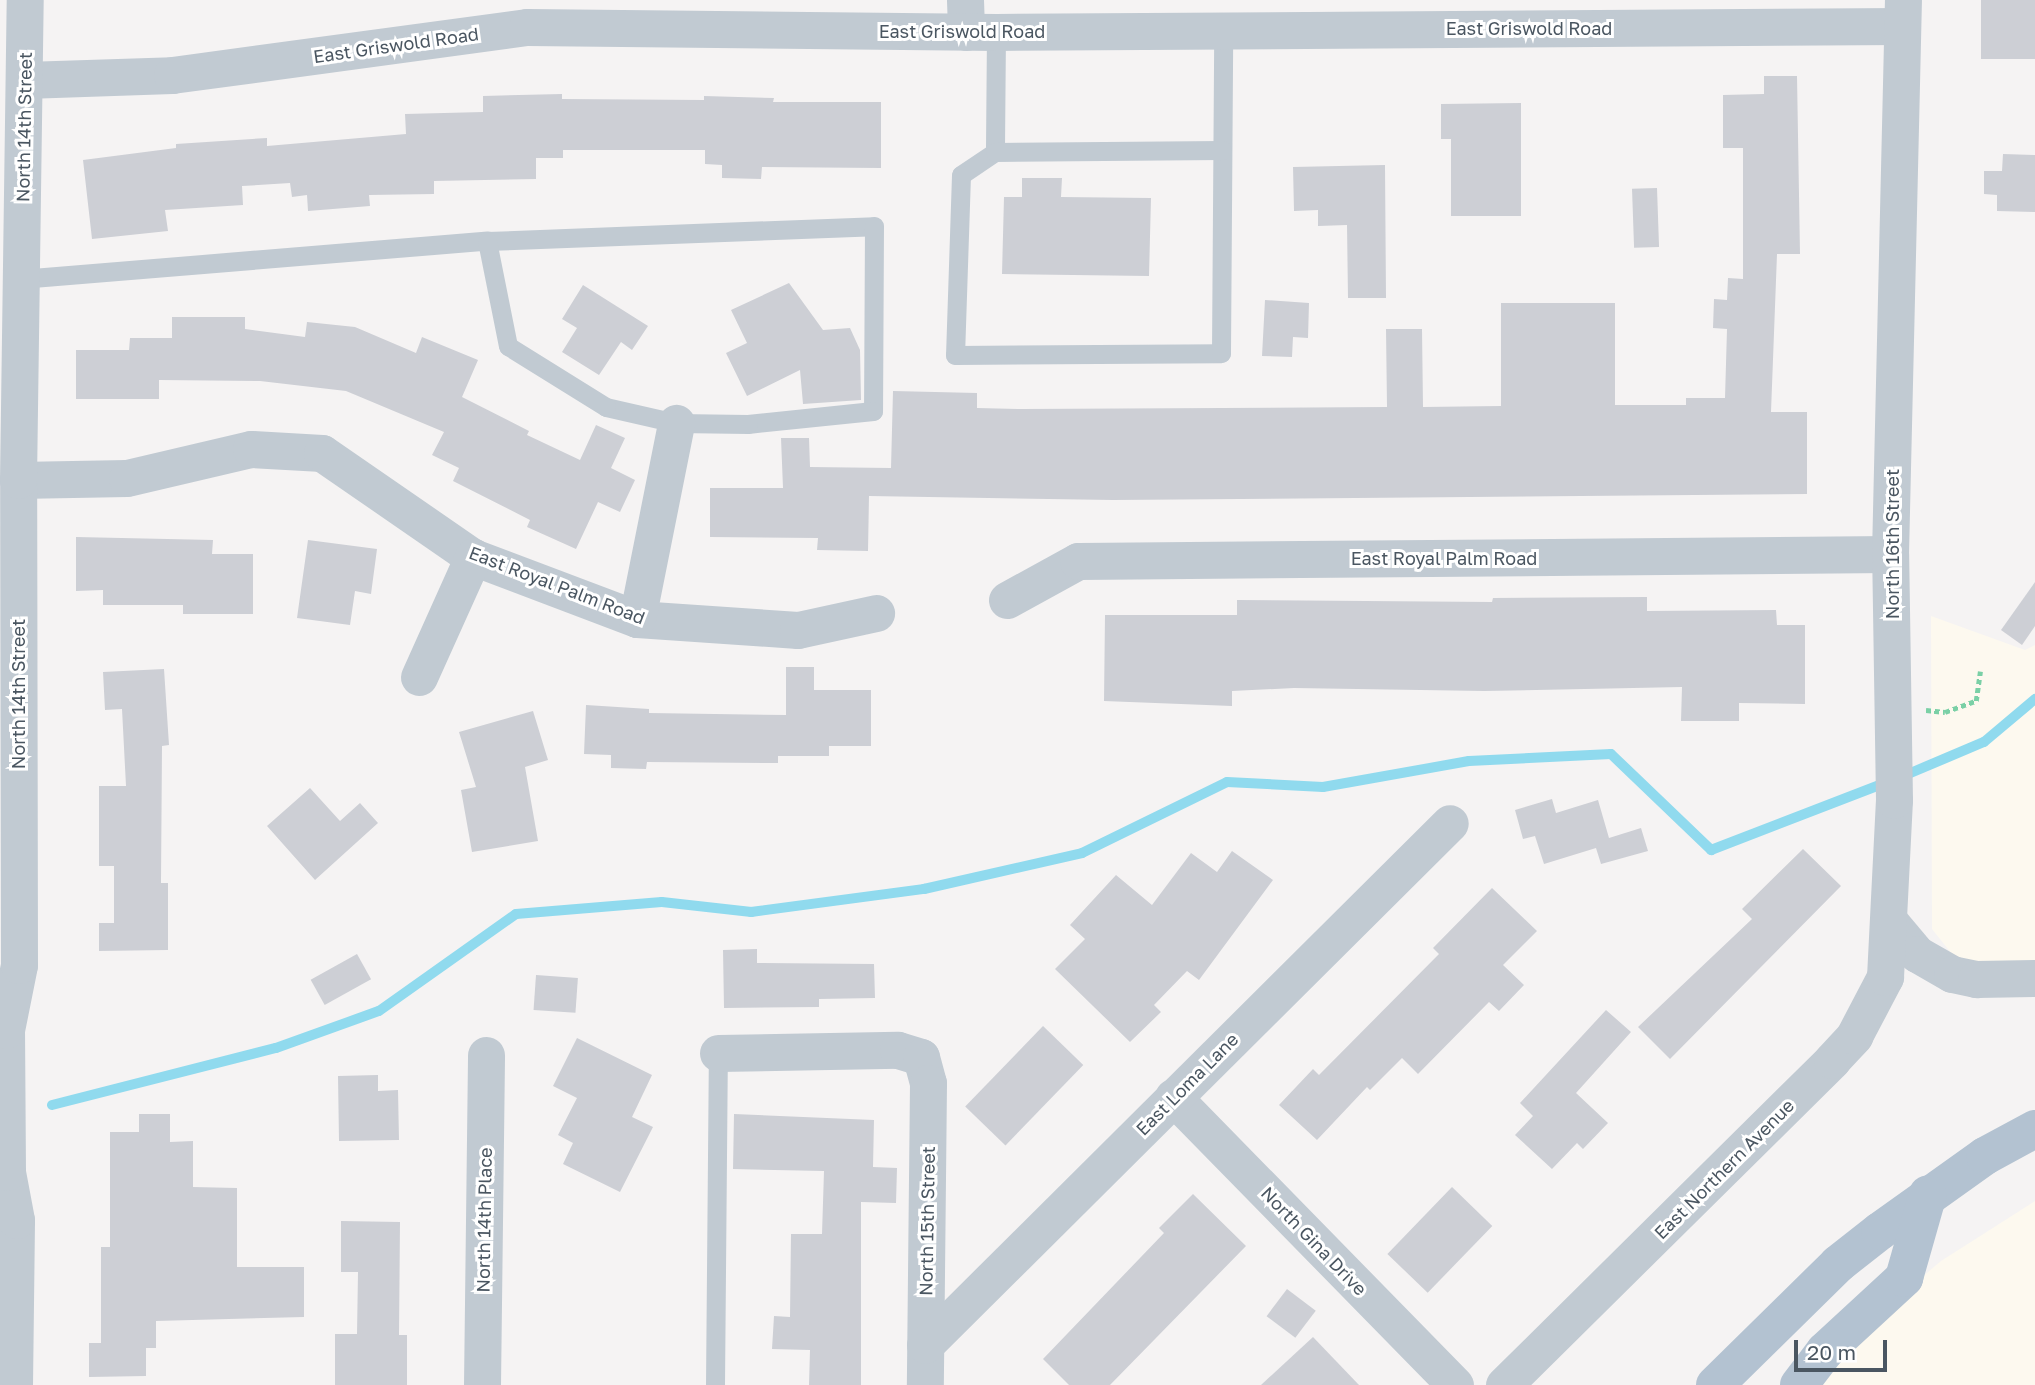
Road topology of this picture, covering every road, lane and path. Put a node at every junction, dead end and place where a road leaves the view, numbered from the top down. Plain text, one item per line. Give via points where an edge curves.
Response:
1 (26, 0) edge
2 (1902, 13) edge
3 (976, 21) edge
4 (1223, 30) junction
5 (25, 80) junction
6 (1222, 150) junction
7 (995, 152) junction
8 (487, 241) junction
9 (20, 279) junction
10 (676, 423) junction
11 (18, 480) junction
12 (1890, 554) junction
13 (473, 557) junction
14 (1007, 600) dead end
15 (876, 613) dead end
16 (637, 619) junction
17 (1980, 671) dead end
18 (419, 677) dead end
19 (1926, 710) dead end
20 (1450, 823) dead end
21 (1890, 922) junction
22 (2035, 978) edge
23 (3, 1030) edge
24 (718, 1053) joint
25 (486, 1055) dead end
26 (1173, 1097) junction
27 (2035, 1129) edge
28 (1928, 1194) junction
29 (925, 1345) junction
30 (14, 1385) edge
31 (482, 1385) edge
32 (715, 1385) edge
33 (925, 1385) edge
34 (1455, 1385) edge
35 (1504, 1385) edge
36 (1715, 1385) edge
37 (1799, 1385) edge

1 - 5 street, North 14th Street
2 - 4 street, East Griswold Road
2 - 12 street, North 16th Street
3 - 4 street, East Griswold Road
3 - 5 street, East Griswold Road via 527,27 172,75
3 - 7 lane
4 - 6 lane
5 - 9 street, North 14th Street
6 - 7 lane
6 - 7 lane via 1221,353 955,355 961,176
8 - 9 lane
8 - 10 lane via 508,346 606,407
8 - 10 lane via 874,226 873,411 748,424
9 - 11 street, North 14th Street
10 - 16 street
11 - 13 street, East Royal Palm Road via 127,478 251,449 321,453
11 - 23 street, North 14th Street via 19,965
12 - 14 street, East Royal Palm Road via 1078,561
12 - 21 street, North 16th Street via 1895,743
13 - 16 street, East Royal Palm Road
13 - 18 street
15 - 16 street, East Royal Palm Road via 798,630
17 - 19 path via 1976,701 1945,712
20 - 26 street, East Loma Lane
21 - 22 street via 1917,954 1952,974 1976,979
21 - 35 street, East Northern Avenue via 1885,977 1854,1036
23 - 30 street, North 14th Street via 7,1172 16,1220
24 - 29 street, North 15th Street via 898,1050 921,1057 928,1083
24 - 32 lane
25 - 31 street, North 14th Place
26 - 29 street, East Loma Lane
26 - 34 street, North Gina Drive
27 - 28 main road
28 - 36 main road via 1838,1264
28 - 37 main road via 1904,1278 1825,1351
29 - 33 street, North 15th Street

